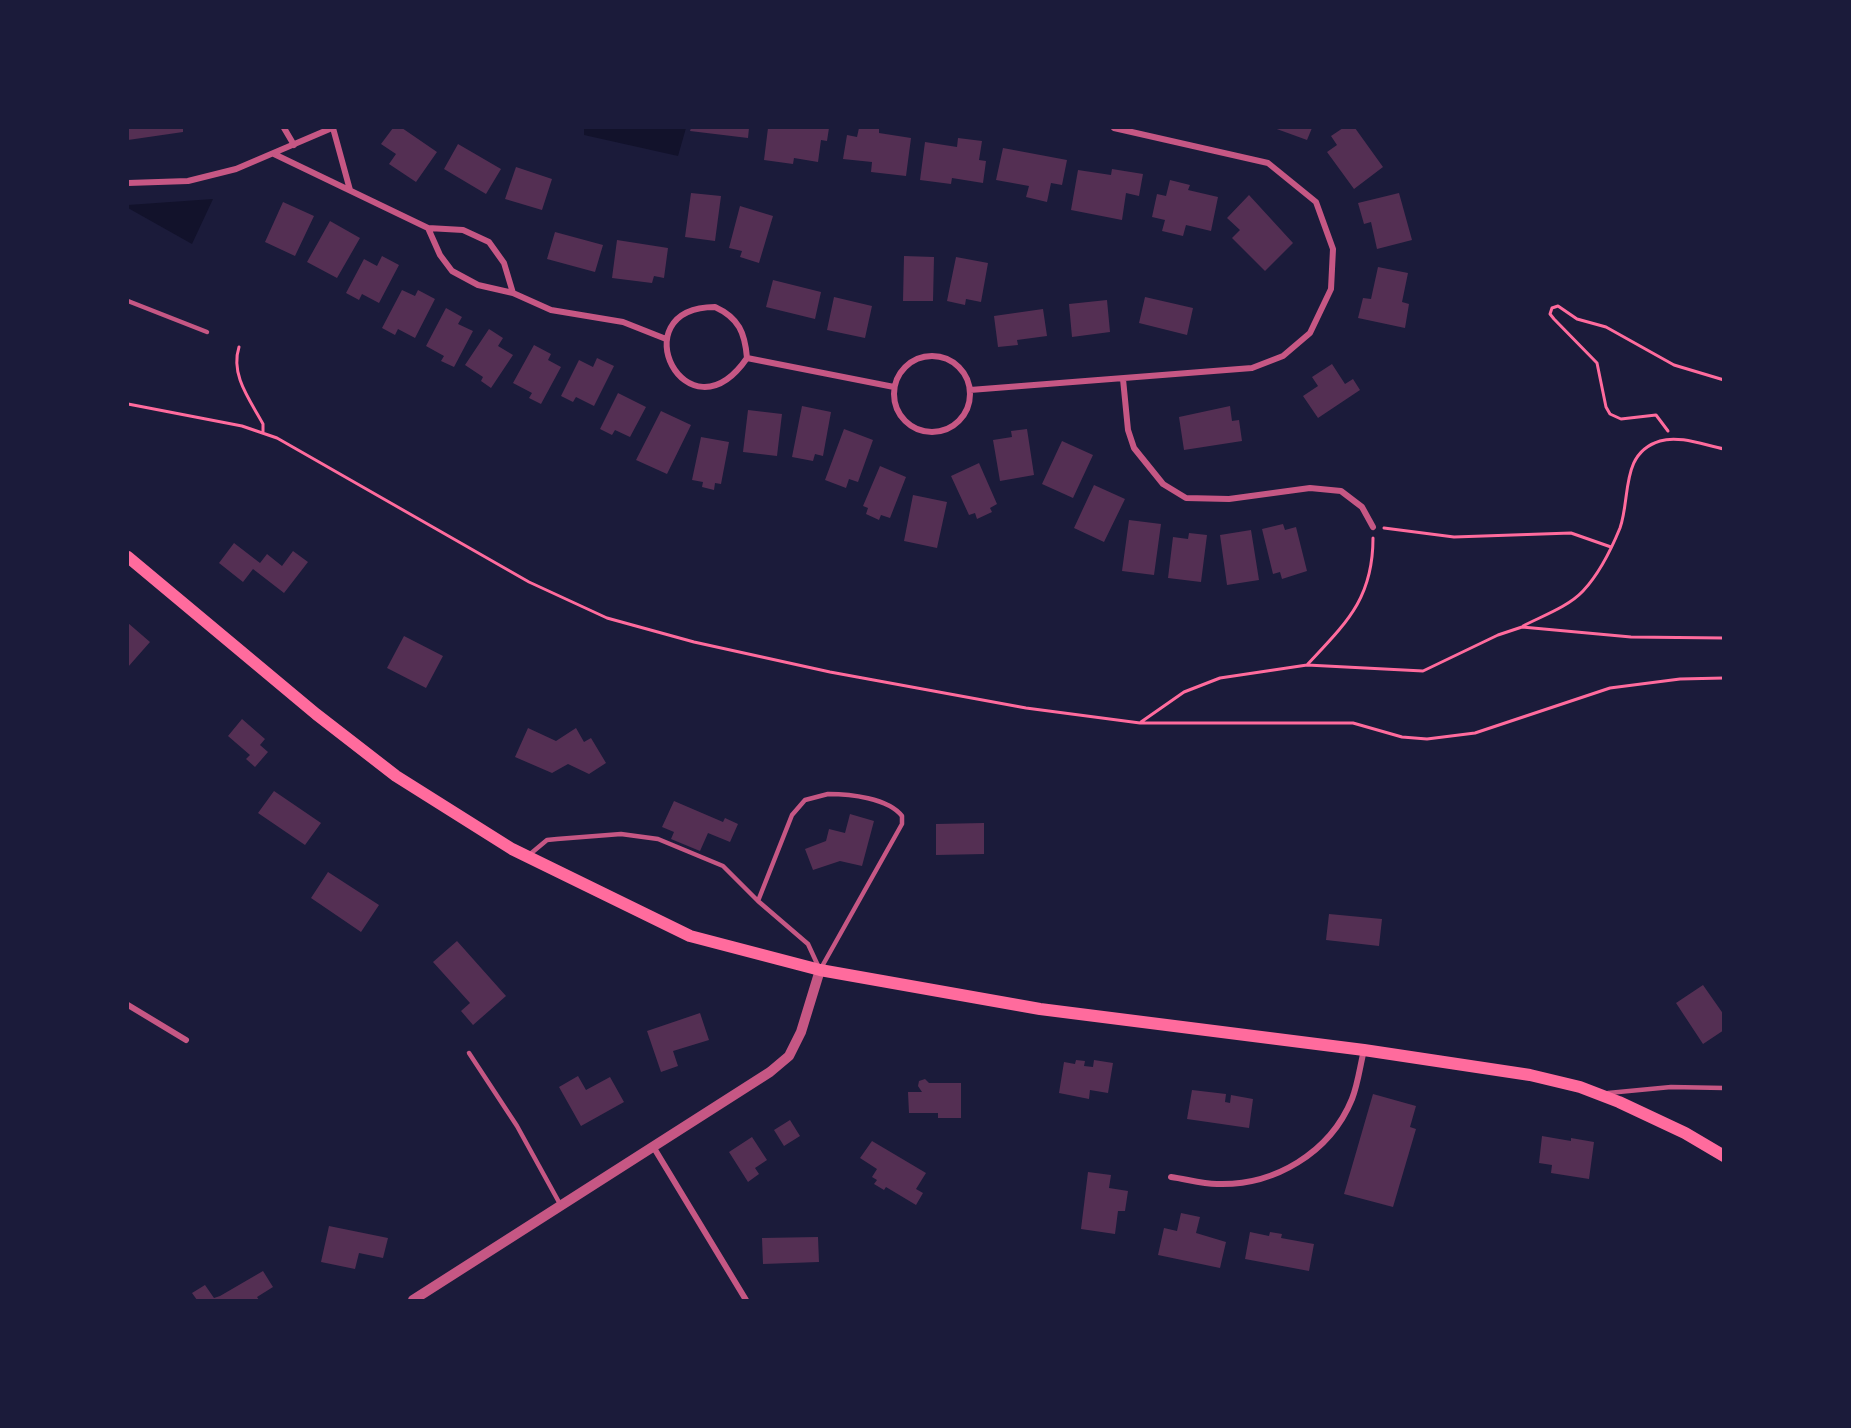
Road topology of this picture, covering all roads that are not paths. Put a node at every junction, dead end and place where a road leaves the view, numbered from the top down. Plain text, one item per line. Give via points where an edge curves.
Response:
1 (284, 128) edge
2 (332, 128) edge
3 (1114, 128) edge
4 (294, 145) junction
5 (274, 154) junction
6 (128, 183) edge
7 (350, 190) junction
8 (428, 228) junction
9 (513, 293) junction
10 (128, 301) edge
11 (207, 332) dead end
12 (666, 339) junction
13 (747, 358) junction
14 (1123, 379) junction
15 (894, 387) junction
16 (970, 390) junction
17 (1373, 527) road end
18 (128, 557) edge
19 (526, 857) junction
20 (758, 901) junction
21 (820, 970) junction
22 (128, 1005) edge
23 (186, 1040) dead end
24 (1364, 1050) junction
25 (469, 1053) dead end
26 (1724, 1088) edge
27 (1599, 1094) junction
28 (654, 1148) junction
29 (1724, 1156) edge
30 (1172, 1177) dead end
31 (562, 1206) junction
32 (413, 1300) edge
33 (746, 1300) edge

1 - 4 street
2 - 4 street
2 - 7 street
3 - 14 street via 1268,163 1316,202 1333,249 1331,289 1310,333 1283,356 1252,368
4 - 5 street
5 - 6 street via 236,170 188,181
5 - 7 street
7 - 8 street
8 - 9 street via 440,255 453,271 478,285
8 - 9 street via 463,230 489,242 504,263
9 - 12 street via 551,310 623,322
10 - 11 lane
12 - 13 street via 670,366 687,383 700,387 729,380
12 - 13 street via 674,322 684,313 696,308 715,308 728,313 739,324
13 - 15 street
14 - 16 street
14 - 17 street via 1128,430 1134,448 1163,484 1186,498 1229,499 1310,488 1341,491 1362,507
15 - 16 street via 905,366 927,356 939,356 955,364 967,378
15 - 16 street via 894,400 906,423 930,432 943,430 964,415
18 - 19 main road via 396,776
19 - 20 lane via 547,840 557,838 650,836 723,866
19 - 21 main road via 690,936
20 - 21 lane via 808,944
20 - 21 lane via 792,815 805,800 816,795 842,794 898,811 902,824
21 - 24 main road via 1040,1009
21 - 28 street via 801,1032 789,1056
22 - 23 street
24 - 27 main road via 1530,1075
24 - 30 street via 1352,1099 1343,1117 1318,1148 1297,1164 1273,1176 1250,1181 1216,1184
25 - 31 lane via 517,1126
26 - 27 lane via 1671,1087
27 - 29 main road via 1685,1133
28 - 31 street
28 - 33 street
31 - 32 street

